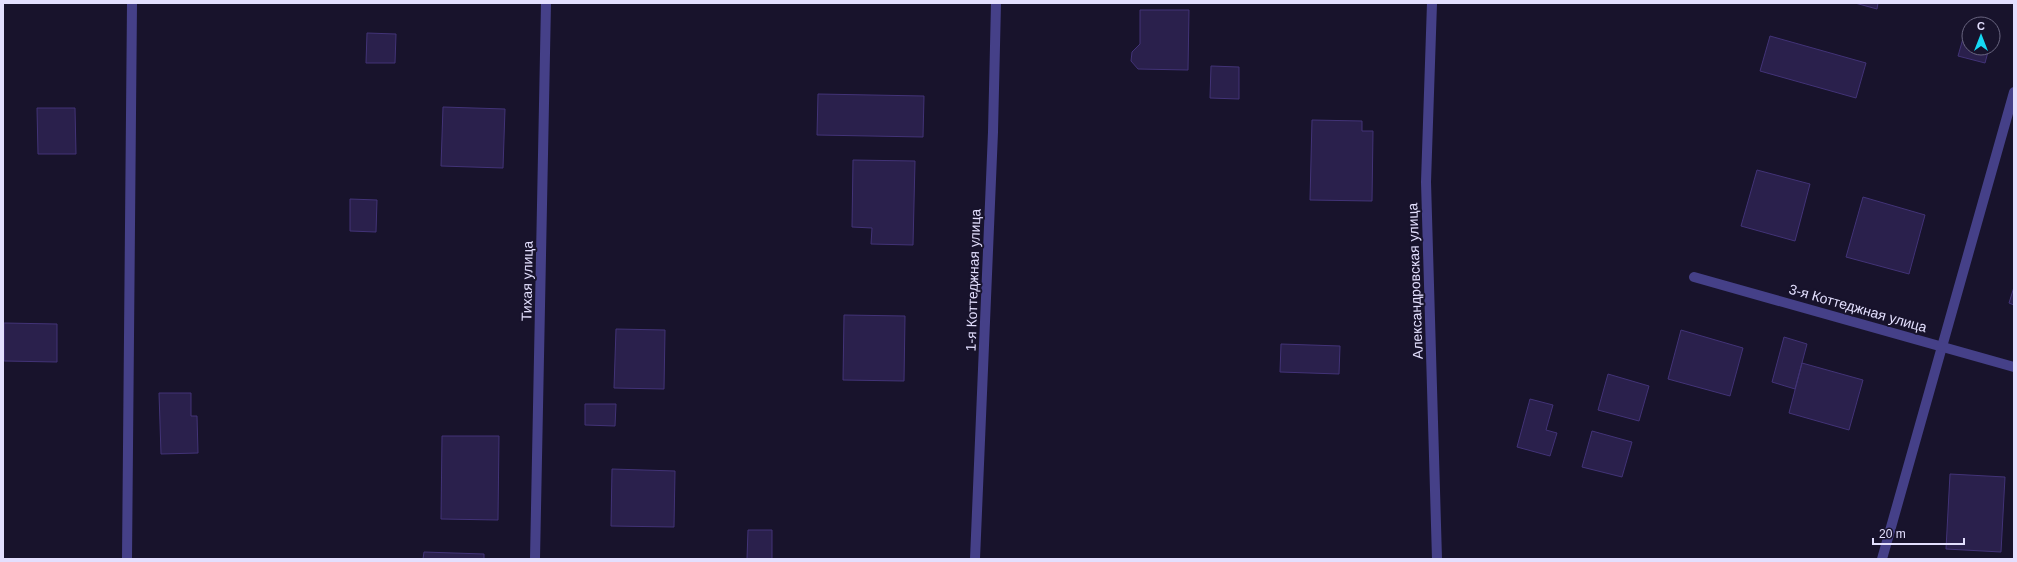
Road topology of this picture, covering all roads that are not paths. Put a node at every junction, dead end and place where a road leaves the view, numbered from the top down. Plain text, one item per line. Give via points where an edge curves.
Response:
1 (132, 3) edge
2 (546, 3) edge
3 (996, 3) edge
4 (1432, 3) edge
5 (2014, 92) edge
6 (1694, 277) dead end
7 (1942, 347) junction
8 (2014, 367) edge
9 (127, 559) edge
10 (536, 559) edge
11 (975, 559) edge
12 (1437, 559) edge
13 (1882, 559) edge

1 - 9 street
2 - 10 street, Тихая улица
3 - 11 street, 1-я Коттеджная улица
4 - 12 street, Александровская улица via 1426,182
5 - 7 street
6 - 7 street, 3-я Коттеджная улица
7 - 8 street, 3-я Коттеджная улица
7 - 13 street

